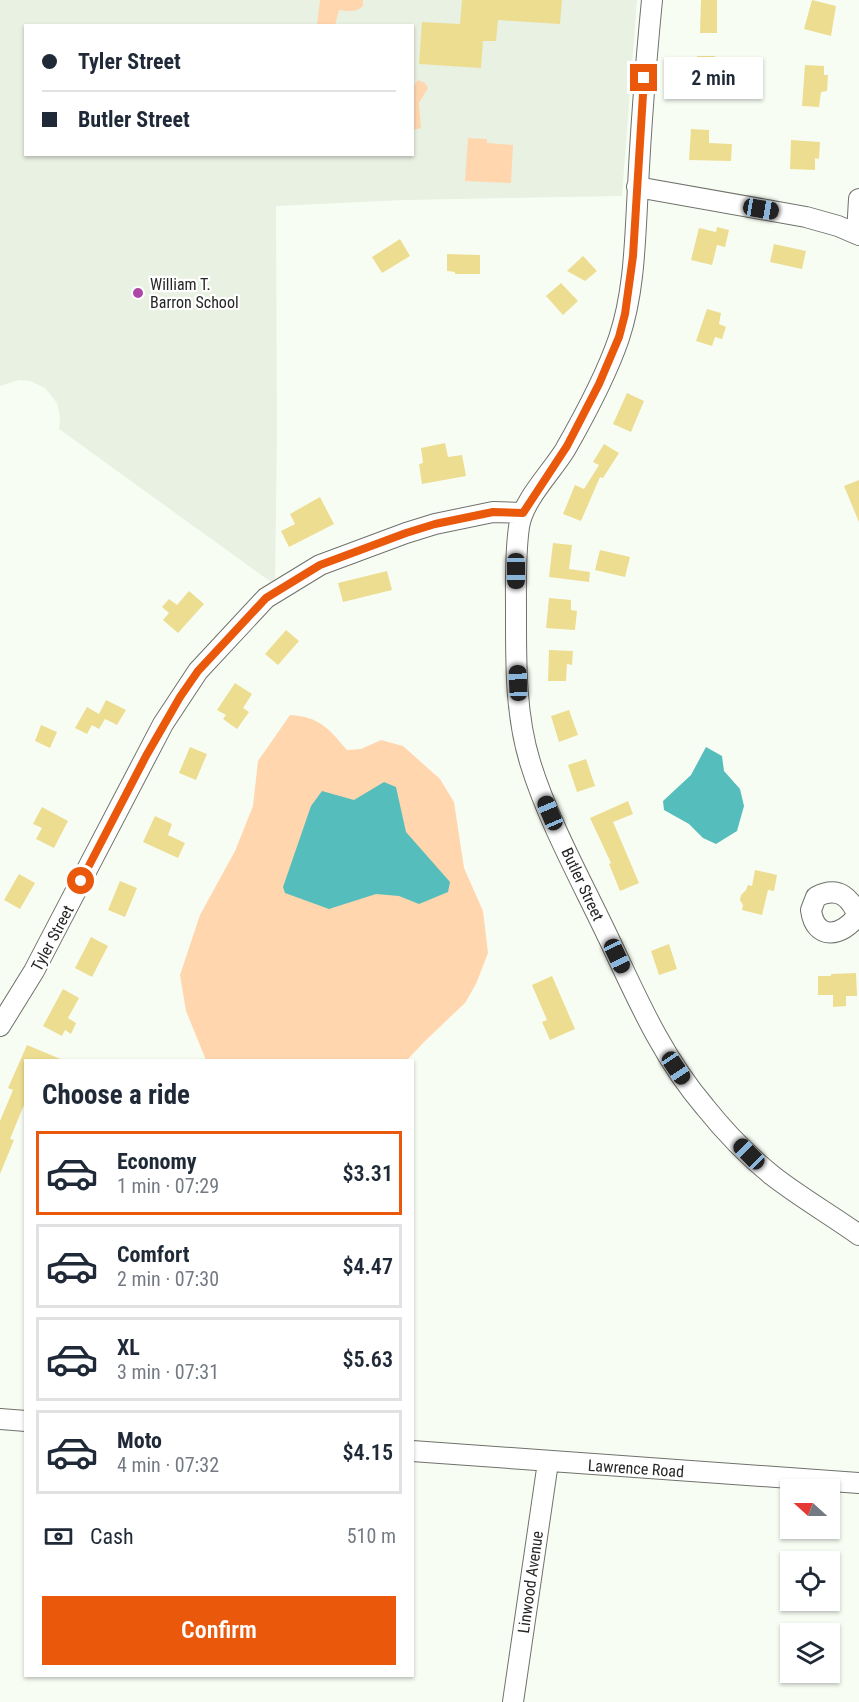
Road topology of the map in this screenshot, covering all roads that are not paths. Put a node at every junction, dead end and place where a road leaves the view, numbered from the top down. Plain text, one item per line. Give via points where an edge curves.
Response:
1 (652, 0) edge
2 (638, 187) junction
3 (859, 199) edge
4 (858, 235) edge
5 (523, 513) junction
6 (0, 1026) edge
7 (859, 1235) edge
8 (0, 1419) edge
9 (24, 1420) edge
10 (414, 1451) edge
11 (548, 1462) junction
12 (859, 1483) edge
13 (513, 1702) edge

1 - 2 street, Butler Street
2 - 4 street via 806,217
2 - 5 street, Butler Street via 630,288 619,337 567,446
3 - 4 street
5 - 6 street, Tyler Street via 493,512 406,533 320,565 266,598 198,671 169,715 34,971
5 - 7 street, Butler Street via 516,571 519,704 529,760 550,813 651,1026 685,1082 726,1131 774,1176
8 - 9 street
10 - 11 street, Lawrence Road
11 - 12 street, Lawrence Road
11 - 13 street, Linwood Avenue

